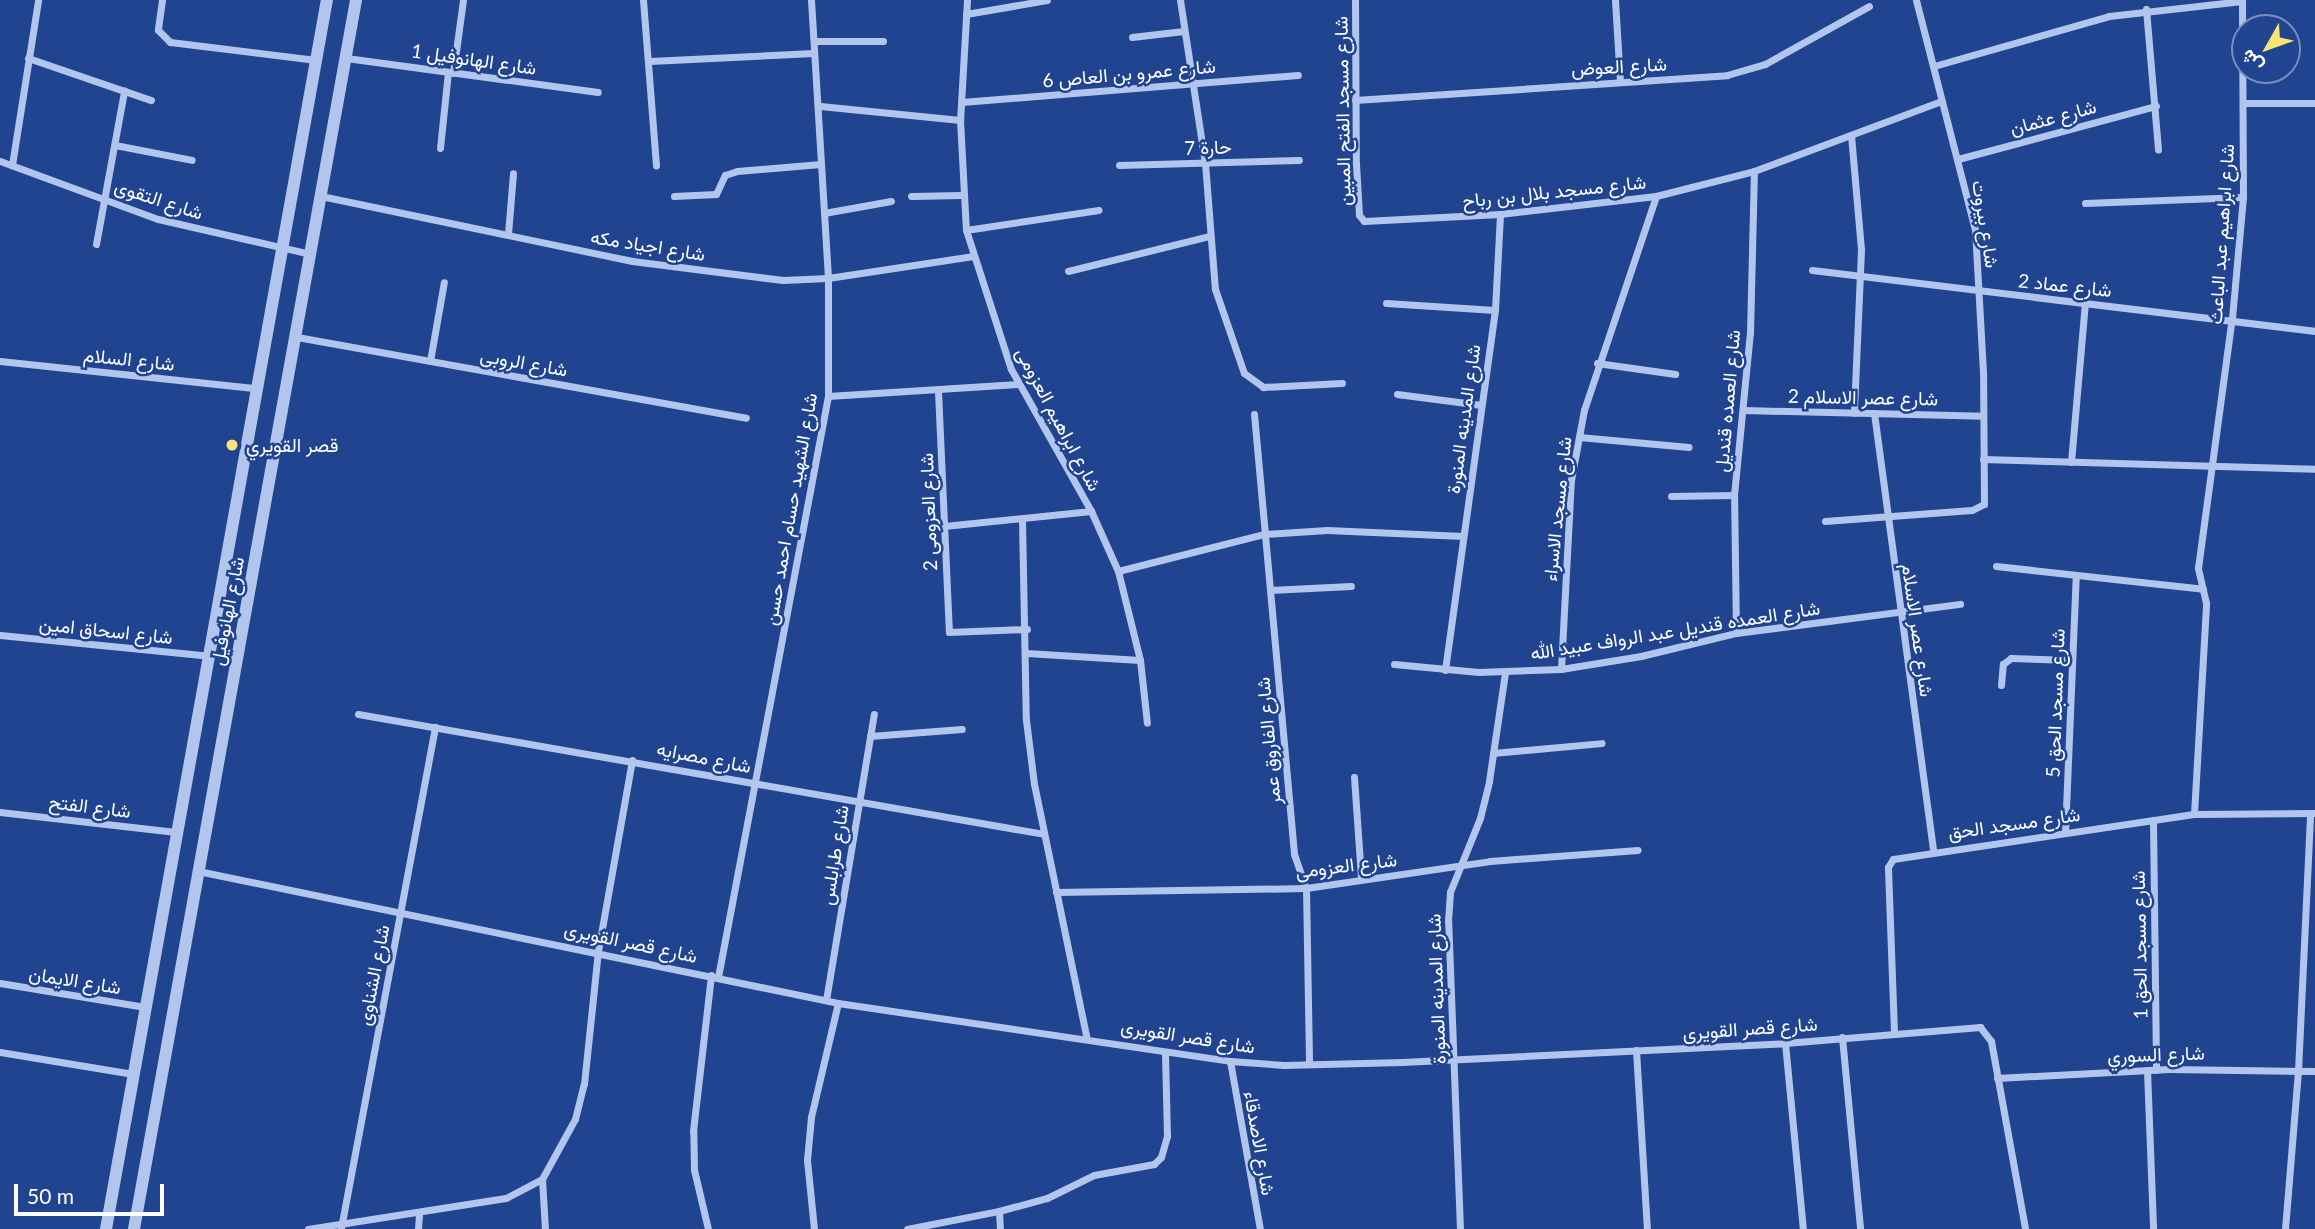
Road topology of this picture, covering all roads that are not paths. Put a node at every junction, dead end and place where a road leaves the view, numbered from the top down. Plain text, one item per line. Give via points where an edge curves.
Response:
1 (38, 0) edge
2 (162, 0) edge
3 (327, 0) edge
4 (356, 0) edge
5 (463, 0) edge
6 (643, 0) edge
7 (810, 0) edge
8 (967, 0) edge
9 (1047, 0) edge
10 (1180, 0) edge
11 (1355, 0) edge
12 (1615, 0) edge
13 (1916, 0) edge
14 (2242, 0) edge
15 (1869, 6) dead end
16 (2146, 9) junction
17 (967, 14) junction
18 (1184, 31) junction
19 (1132, 37) dead end
20 (814, 41) junction
21 (883, 41) dead end
22 (814, 53) junction
23 (28, 58) junction
24 (346, 58) junction
25 (316, 60) junction
26 (650, 61) junction
27 (1934, 66) junction
28 (451, 72) junction
29 (1298, 75) dead end
30 (1620, 81) junction
31 (1191, 84) junction
32 (124, 91) junction
33 (598, 92) dead end
34 (151, 100) dead end
35 (1355, 100) junction
36 (1941, 101) junction
37 (962, 102) junction
38 (2243, 103) junction
39 (2315, 103) edge
40 (820, 106) junction
41 (2156, 106) junction
42 (960, 121) junction
43 (1851, 135) junction
44 (114, 145) junction
45 (440, 148) dead end
46 (2158, 149) dead end
47 (1958, 159) junction
48 (192, 160) dead end
49 (1299, 160) dead end
50 (0, 161) edge
51 (1205, 163) junction
52 (821, 164) junction
53 (12, 165) junction
54 (656, 165) dead end
55 (1119, 165) dead end
56 (1754, 171) junction
57 (513, 173) dead end
58 (962, 195) junction
59 (321, 196) junction
60 (674, 196) dead end
61 (911, 196) dead end
62 (1656, 197) junction
63 (2243, 197) junction
64 (105, 198) junction
65 (891, 201) dead end
66 (2085, 203) dead end
67 (1099, 210) dead end
68 (824, 213) junction
69 (1500, 214) junction
70 (1364, 220) joint
71 (966, 230) junction
72 (508, 234) junction
73 (1209, 236) junction
74 (96, 244) dead end
75 (281, 248) junction
76 (311, 254) junction
77 (973, 256) junction
78 (1812, 270) dead end
79 (1068, 271) dead end
80 (1859, 276) junction
81 (828, 278) junction
82 (444, 282) dead end
83 (1980, 293) junction
84 (2085, 301) junction
85 (1386, 303) dead end
86 (1495, 310) junction
87 (2232, 318) junction
88 (2315, 331) edge
89 (297, 337) junction
90 (0, 361) edge
91 (430, 361) junction
92 (1597, 363) junction
93 (1675, 374) dead end
94 (1342, 383) dead end
95 (1019, 384) junction
96 (254, 388) junction
97 (938, 391) junction
98 (1397, 394) dead end
99 (828, 396) junction
100 (1482, 405) junction
101 (1743, 410) junction
102 (1854, 413) junction
103 (1874, 413) junction
104 (1254, 414) dead end
105 (1983, 416) junction
106 (746, 418) dead end
107 (1579, 436) junction
108 (1689, 447) dead end
109 (1983, 459) junction
110 (2071, 462) junction
111 (2211, 468) junction
112 (2315, 469) edge
113 (1734, 495) junction
114 (1671, 496) dead end
115 (1091, 511) junction
116 (1887, 516) junction
117 (1022, 520) junction
118 (1825, 521) dead end
119 (944, 526) junction
120 (1264, 534) junction
121 (1463, 536) junction
122 (1996, 566) dead end
123 (1118, 571) junction
124 (2076, 575) junction
125 (1351, 586) dead end
126 (2203, 589) junction
127 (1270, 590) junction
128 (1960, 604) dead end
129 (1899, 612) junction
130 (1027, 629) junction
131 (1735, 633) junction
132 (0, 635) edge
133 (1026, 653) junction
134 (209, 656) junction
135 (1140, 660) junction
136 (2072, 660) junction
137 (1395, 664) dead end
138 (1561, 669) junction
139 (1445, 670) junction
140 (1505, 672) junction
141 (2001, 685) dead end
142 (358, 714) dead end
143 (874, 714) dead end
144 (1147, 723) dead end
145 (435, 727) junction
146 (962, 729) dead end
147 (870, 736) junction
148 (1602, 743) dead end
149 (1493, 753) junction
150 (632, 760) junction
151 (1353, 776) dead end
152 (755, 783) junction
153 (859, 805) junction
154 (0, 812) edge
155 (2312, 813) edge
156 (2194, 814) junction
157 (2153, 820) junction
158 (176, 832) junction
159 (2065, 832) junction
160 (1044, 834) junction
161 (1638, 850) dead end
162 (1933, 851) junction
163 (1457, 869) junction
164 (198, 871) junction
165 (1361, 877) junction
166 (1306, 888) junction
167 (1056, 892) junction
168 (401, 910) junction
169 (2306, 935) junction
170 (2315, 935) edge
171 (598, 951) junction
172 (714, 976) junction
173 (0, 983) edge
174 (826, 1000) junction
175 (838, 1003) junction
176 (145, 1007) junction
177 (1894, 1032) junction
178 (1086, 1036) junction
179 (1842, 1037) junction
180 (1785, 1043) junction
181 (1636, 1050) junction
182 (0, 1052) edge
183 (1166, 1052) junction
184 (1455, 1059) junction
185 (1230, 1061) junction
186 (1309, 1063) junction
187 (2151, 1070) junction
188 (2298, 1071) junction
189 (2315, 1071) edge
190 (133, 1074) junction
191 (1997, 1077) junction
192 (542, 1179) junction
193 (999, 1211) junction
194 (419, 1213) junction
195 (341, 1228) edge
196 (106, 1229) edge
197 (134, 1229) edge
198 (308, 1229) edge
199 (418, 1229) edge
200 (545, 1229) edge
201 (708, 1229) edge
202 (814, 1229) edge
203 (907, 1229) edge
204 (1000, 1229) edge
205 (1260, 1229) edge
206 (1460, 1229) edge
207 (1647, 1229) edge
208 (1803, 1229) edge
209 (1860, 1229) edge
210 (2025, 1229) edge
211 (2152, 1229) edge
212 (2285, 1229) edge

1 - 23 street
2 - 25 street via 158,30 170,43
3 - 25 street, شارع الهانوفيل
4 - 24 street, شارع الهانوفيل
5 - 28 street
6 - 26 street
7 - 20 street, شارع الشهيد حسام احمد حسن
8 - 17 street, شارع ابراهيم العزومى
9 - 17 street
10 - 18 street
11 - 35 street, شارع مسجد الفتح المبين
12 - 30 street
13 - 27 street, شارع بيروت
14 - 16 street
14 - 38 street, شارع ابراهيم عبد الباعث
15 - 30 street, شارع العوض via 1746,71
16 - 27 street
16 - 41 street
17 - 37 street, شارع ابراهيم العزومى
18 - 19 street
18 - 31 street
20 - 21 street
20 - 22 street, شارع الشهيد حسام احمد حسن
22 - 26 street
22 - 40 street, شارع الشهيد حسام احمد حسن
23 - 32 street
23 - 53 street
24 - 28 street, شارع الهانوفيل 1
24 - 59 street, شارع الهانوفيل
25 - 75 street, شارع الهانوفيل
26 - 54 street
27 - 36 street, شارع بيروت
28 - 33 street, شارع الهانوفيل 1
28 - 45 street
29 - 31 street, شارع عمرو بن العاص 6
30 - 35 street, شارع العوض
31 - 37 street, شارع عمرو بن العاص 6
31 - 51 street
32 - 34 street
32 - 44 street
35 - 70 street, شارع مسجد الفتح المبين via 1359,215
36 - 43 street, شارع مسجد بلال بن رباح
36 - 47 street, شارع بيروت
37 - 42 street, شارع ابراهيم العزومى
38 - 39 street
38 - 63 street, شارع ابراهيم عبد الباعث
40 - 42 street
40 - 52 street, شارع الشهيد حسام احمد حسن
41 - 46 street
41 - 47 street, شارع عثمان
42 - 58 street, شارع ابراهيم العزومى
43 - 56 street, شارع مسجد بلال بن رباح
43 - 80 street via 1859,210
44 - 48 street
44 - 64 street
47 - 83 street, شارع بيروت via 1975,230
49 - 51 street, حارة 7
50 - 53 street, شارع التقوى
51 - 55 street, حارة 7
51 - 73 street
52 - 60 street via 737,171 725,175 716,194
52 - 68 street, شارع الشهيد حسام احمد حسن
53 - 64 street, شارع التقوى
56 - 62 street, شارع مسجد بلال بن رباح
56 - 101 street, شارع العمده قنديل
57 - 72 street
58 - 61 street
58 - 71 street, شارع ابراهيم العزومى
59 - 72 street, شارع اجياد مكه
59 - 76 street, شارع الهانوفيل
62 - 69 street, شارع مسجد بلال بن رباح
62 - 92 street, شارع مسجد الاسراء
63 - 66 street
63 - 87 street, شارع ابراهيم عبد الباعث
64 - 74 street
64 - 75 street, شارع التقوى via 158,219
65 - 68 street
67 - 71 street
68 - 81 street, شارع الشهيد حسام احمد حسن
69 - 70 street, شارع مسجد بلال بن رباح
69 - 86 street, شارع المدينه المنورة
71 - 77 street, شارع ابراهيم العزومى
72 - 81 street, شارع اجياد مكه via 632,261 783,280
73 - 79 street
73 - 94 street via 1215,289 1233,347 1252,383 1263,387
75 - 76 street, شارع التقوى
75 - 96 street, شارع الهانوفيل
76 - 89 street, شارع الهانوفيل
77 - 81 street, شارع اجياد مكه
77 - 95 street, شارع ابراهيم العزومى
78 - 80 street, شارع عماد 2
80 - 83 street, شارع عماد 2
80 - 102 street
81 - 99 street, شارع الشهيد حسام احمد حسن
82 - 91 street
83 - 84 street, شارع عماد 2
83 - 105 street, شارع بيروت
84 - 87 street, شارع عماد 2
84 - 110 street
85 - 86 street
86 - 100 street, شارع المدينه المنورة
87 - 88 street, شارع عماد 2
87 - 111 street, شارع ابراهيم عبد الباعث
89 - 91 street, شارع الروبى
89 - 164 street, شارع الهانوفيل
90 - 96 street, شارع السلام
91 - 106 street, شارع الروبى
92 - 93 street
92 - 107 street, شارع مسجد الاسراء
95 - 97 street
95 - 115 street, شارع ابراهيم العزومى
96 - 134 street, شارع الهانوفيل
97 - 99 street
97 - 119 street, شارع العزومى 2
98 - 100 street
99 - 152 street, شارع الشهيد حسام احمد حسن
100 - 121 street, شارع المدينه المنورة
101 - 102 street, شارع عصر الاسلام 2
101 - 113 street, شارع العمده قنديل
102 - 103 street, شارع عصر الاسلام 2
103 - 105 street, شارع عصر الاسلام 2
103 - 116 street, شارع عصر الاسلام
104 - 120 street, شارع الفاروق عمر
105 - 109 street, شارع بيروت
107 - 108 street
107 - 138 street, شارع مسجد الاسراء via 1572,480
109 - 110 street
109 - 116 street, شارع بيروت via 1985,497 1979,509
110 - 111 street
111 - 112 street
111 - 126 street, شارع ابراهيم عبد الباعث via 2198,568
113 - 114 street
113 - 131 street, شارع العمده قنديل
115 - 117 street
115 - 123 street, شارع ابراهيم العزومى
116 - 118 street
116 - 129 street, شارع عصر الاسلام
117 - 119 street
117 - 130 street
119 - 130 street, شارع العزومى 2 via 949,632
120 - 121 street via 1326,530
120 - 123 street
120 - 127 street, شارع الفاروق عمر
121 - 139 street, شارع المدينه المنورة
122 - 124 street
123 - 135 street, شارع ابراهيم العزومى
124 - 126 street
124 - 136 street, شارع مسجد الحق 5
125 - 127 street
126 - 156 street, شارع ابراهيم عبد الباعث
127 - 166 street, شارع الفاروق عمر via 1294,854
128 - 129 street, شارع العمده قنديل عبد الرواف عبيد الله
129 - 131 street, شارع العمده قنديل عبد الرواف عبيد الله
129 - 162 street, شارع عصر الاسلام
130 - 133 street
131 - 138 street, شارع العمده قنديل عبد الرواف عبيد الله
132 - 134 street, شارع اسحاق امين
133 - 135 street
133 - 160 street via 1026,720
134 - 158 street, شارع الهانوفيل
135 - 144 street, شارع ابراهيم العزومى
136 - 141 street via 2011,658 2003,664
136 - 159 street, شارع مسجد الحق 5
137 - 139 street, شارع العمده قنديل عبد الرواف عبيد الله
138 - 140 street, شارع العمده قنديل عبد الرواف عبيد الله
139 - 140 street, شارع العمده قنديل عبد الرواف عبيد الله
140 - 149 street, شارع المدينه المنورة
142 - 145 street, شارع مصرايه
143 - 147 street, شارع طرابلس
145 - 150 street, شارع مصرايه
145 - 168 street, شارع الشناوى
146 - 147 street
147 - 153 street, شارع طرابلس
148 - 149 street
149 - 163 street, شارع المدينه المنورة via 1480,818
150 - 152 street, شارع مصرايه
150 - 171 street
151 - 165 street
152 - 153 street, شارع مصرايه
152 - 172 street, شارع الشهيد حسام احمد حسن
153 - 160 street, شارع مصرايه
153 - 174 street, شارع طرابلس
154 - 158 street, شارع الفتح
155 - 156 street, شارع مسجد الحق
155 - 169 street
156 - 157 street, شارع مسجد الحق
157 - 159 street, شارع مسجد الحق
157 - 187 street, شارع مسجد الحق 1
158 - 176 street, شارع الهانوفيل
159 - 162 street, شارع مسجد الحق
160 - 167 street
161 - 163 street, شارع العزومى via 1490,861
162 - 177 street, شارع مسجد الحق via 1902,854 1888,867
163 - 165 street, شارع العزومى
163 - 184 street, شارع المدينه المنورة via 1447,933
164 - 168 street, شارع قصر القويرى
164 - 197 street, شارع الهانوفيل
165 - 166 street, شارع العزومى
166 - 167 street, شارع العزومى
166 - 186 street, شارع الفاروق عمر
167 - 178 street
168 - 171 street, شارع قصر القويرى
168 - 195 street, شارع الشناوى
169 - 170 street
169 - 188 street
171 - 172 street, شارع قصر القويرى
171 - 192 street via 575,1119
172 - 174 street, شارع قصر القويرى
172 - 201 street, شارع الشهيد حسام احمد حسن via 693,1131 694,1170
173 - 176 street, شارع الايمان
174 - 175 street, شارع قصر القويرى
175 - 178 street, شارع قصر القويرى
175 - 202 street via 811,1117 807,1160
176 - 190 street, شارع الهانوفيل
177 - 179 street, شارع قصر القويرى
177 - 191 street, شارع قصر القويرى via 1980,1027 1991,1041
178 - 183 street, شارع قصر القويرى
179 - 180 street, شارع قصر القويرى
179 - 209 street
180 - 181 street, شارع قصر القويرى
180 - 208 street
181 - 184 street, شارع قصر القويرى
181 - 207 street
182 - 190 street
183 - 185 street, شارع قصر القويرى
183 - 193 street via 1167,1136 1161,1157 1144,1168 1094,1175 1047,1198
184 - 186 street, شارع قصر القويرى
184 - 206 street, شارع المدينه المنورة
185 - 186 street, شارع قصر القويرى
185 - 205 street, شارع الاصدقاء
187 - 188 street, شارع السوري via 2262,1067
187 - 191 street, شارع السوري
187 - 211 street, شارع مسجد الحق 1
188 - 189 street, شارع السوري
188 - 212 street
190 - 196 street, شارع الهانوفيل
191 - 210 street, شارع قصر القويرى
192 - 194 street via 506,1198
192 - 200 street
193 - 203 street
193 - 204 street
194 - 195 street
194 - 199 street
195 - 198 street

